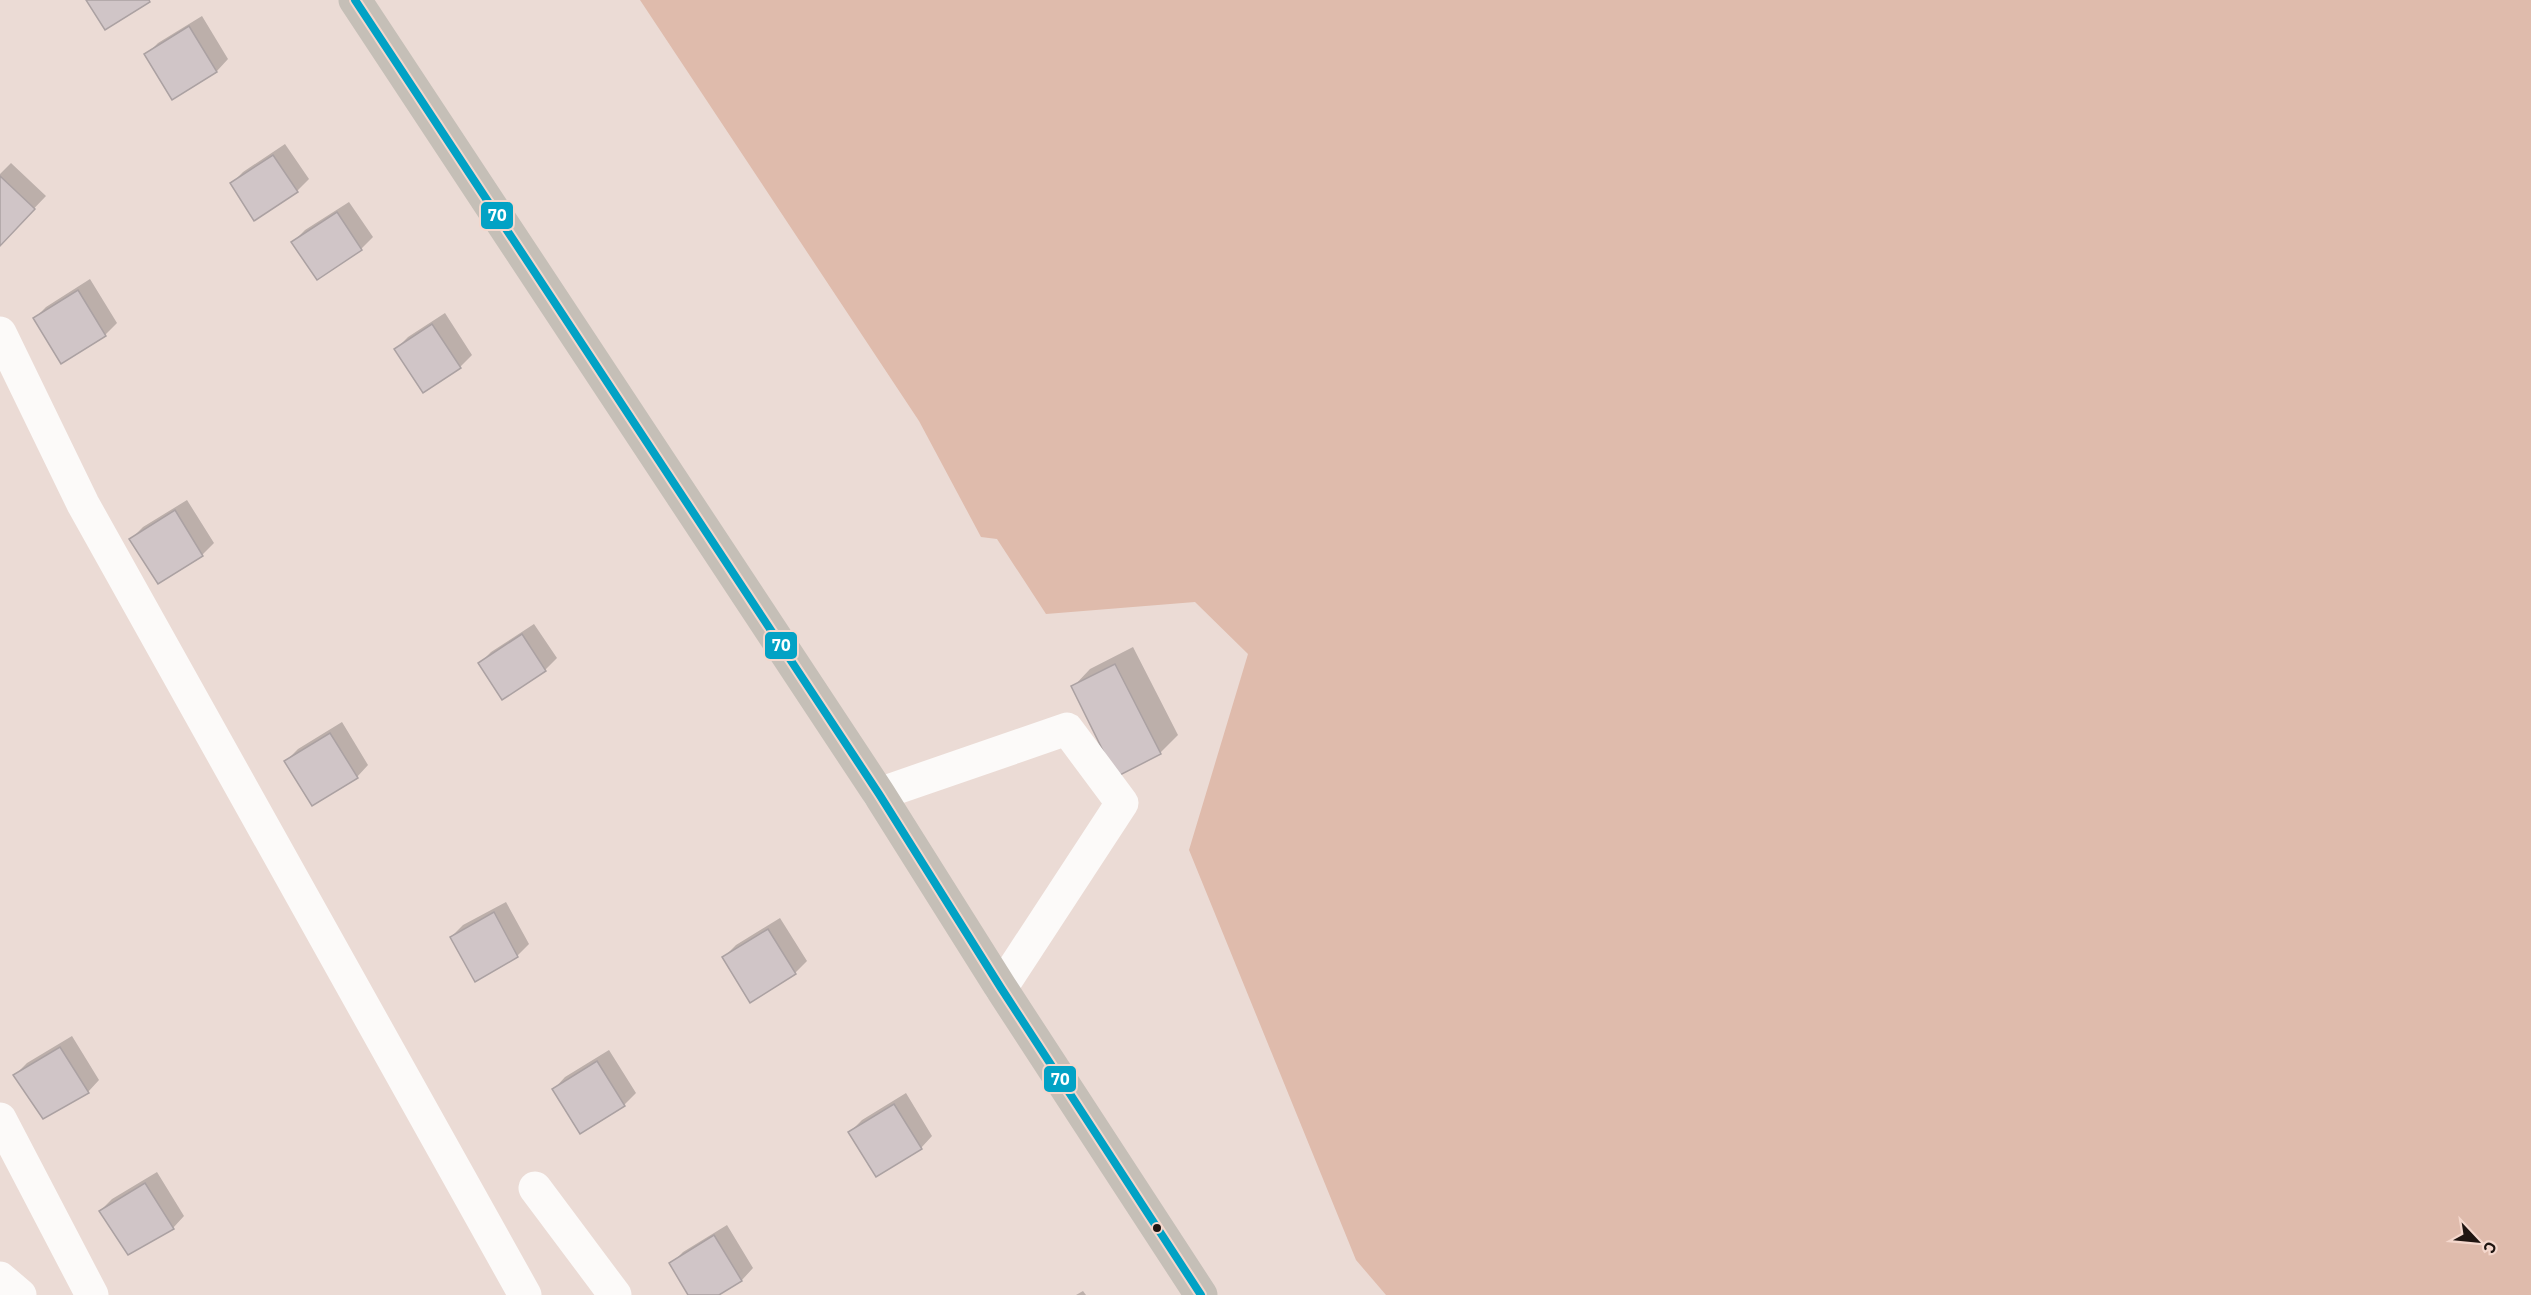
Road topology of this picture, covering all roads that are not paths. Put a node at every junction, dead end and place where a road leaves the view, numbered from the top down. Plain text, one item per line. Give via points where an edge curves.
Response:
1 (355, 0) edge
2 (0, 333) edge
3 (879, 794) junction
4 (1001, 988) junction
5 (0, 1119) edge
6 (535, 1188) dead end
7 (0, 1278) edge
8 (20, 1295) edge
9 (92, 1295) edge
10 (525, 1295) edge
11 (615, 1295) edge
12 (1200, 1295) edge

1 - 3 main road
2 - 10 street via 83,504
3 - 4 main road
3 - 4 street via 1067,729 1122,803
4 - 12 main road
5 - 9 street
6 - 11 street
7 - 8 street

